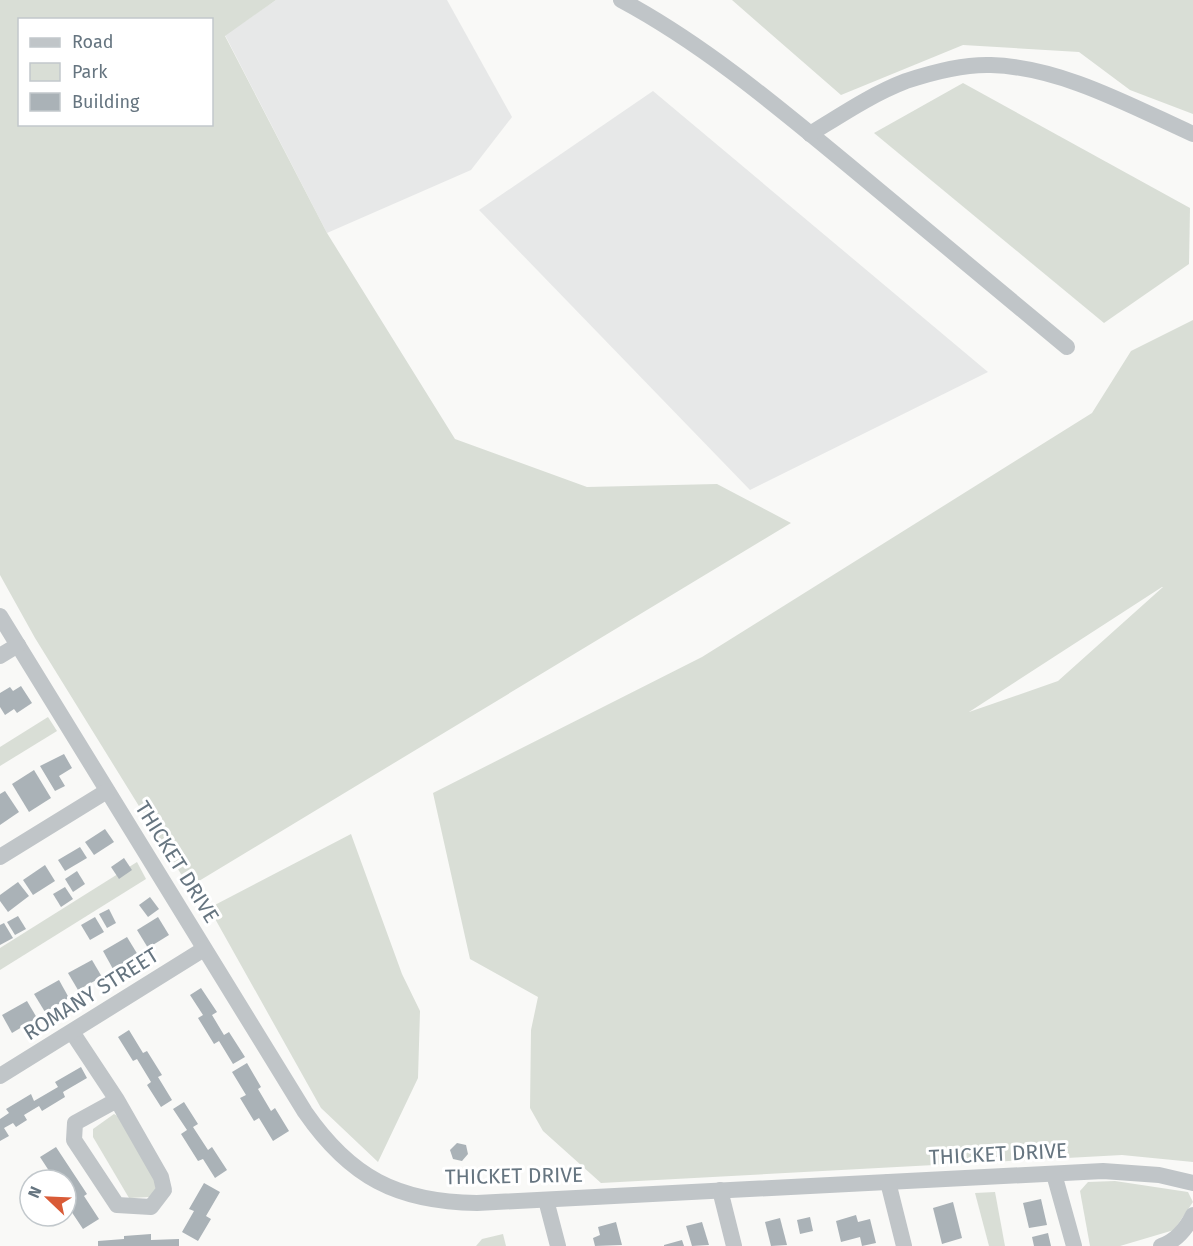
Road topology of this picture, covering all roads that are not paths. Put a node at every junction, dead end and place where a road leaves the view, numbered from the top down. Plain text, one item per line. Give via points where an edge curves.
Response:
1 (621, 0) edge
2 (810, 134) junction
3 (1193, 134) edge
4 (1067, 347) dead end
5 (0, 616) edge
6 (18, 645) junction
7 (0, 656) edge
8 (107, 791) junction
9 (0, 857) edge
10 (204, 949) junction
11 (72, 1032) junction
12 (0, 1076) edge
13 (117, 1100) junction
14 (1054, 1174) junction
15 (888, 1182) junction
16 (1193, 1183) edge
17 (720, 1190) junction
18 (546, 1200) junction
19 (1193, 1215) edge
20 (558, 1246) edge
21 (734, 1246) edge
22 (904, 1246) edge
23 (1074, 1246) edge
24 (1161, 1246) edge

1 - 2 street via 699,48
2 - 3 street via 868,98 905,82 956,68 990,64 1065,79
2 - 4 street
5 - 6 street, THICKET DRIVE
6 - 7 street
6 - 8 street, THICKET DRIVE
8 - 9 street
8 - 10 street, THICKET DRIVE
10 - 11 street, ROMANY STREET
10 - 18 street, THICKET DRIVE via 310,1120 356,1169 384,1185 422,1198 460,1203
11 - 12 street, ROMANY STREET
11 - 13 street
13 - 13 street via 75,1123 74,1140 117,1205 151,1207 164,1190 161,1177
14 - 15 street, THICKET DRIVE
14 - 16 street, THICKET DRIVE via 1141,1173
14 - 23 street
15 - 17 street, THICKET DRIVE
15 - 22 street
17 - 18 street, THICKET DRIVE
17 - 21 street
18 - 20 street
19 - 24 street via 1185,1229

